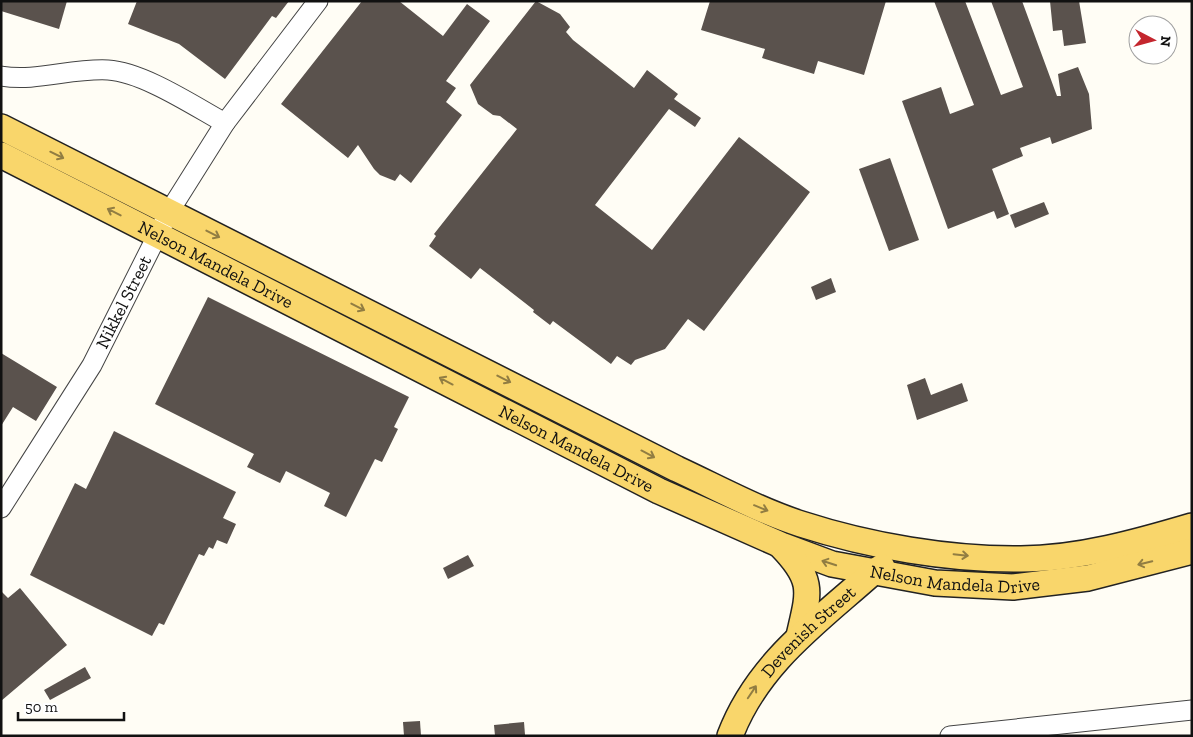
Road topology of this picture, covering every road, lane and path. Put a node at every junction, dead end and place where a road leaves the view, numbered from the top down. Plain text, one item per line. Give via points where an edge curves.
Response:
1 (318, 1) edge
2 (1, 76) edge
3 (225, 123) junction
4 (1, 127) edge
5 (1, 155) edge
6 (169, 212) junction
7 (157, 234) junction
8 (1, 508) edge
9 (1192, 510) edge
10 (1192, 526) edge
11 (1153, 538) junction
12 (781, 545) junction
13 (913, 550) junction
14 (1192, 551) edge
15 (872, 573) junction
16 (799, 636) junction
17 (1192, 710) edge
18 (730, 736) edge
19 (950, 736) edge

1 - 3 street, Nikkel Street
2 - 3 street via 28,79 88,70 122,72
3 - 6 street, Nikkel Street
4 -> 6 main road, Nelson Mandela Drive
7 -> 5 main road, Nelson Mandela Drive
6 - 7 street, Nikkel Street
6 -> 13 main road, Nelson Mandela Drive via 734,496 789,520 835,534
7 - 8 street, Nikkel Street via 92,365
12 -> 7 main road, Nelson Mandela Drive via 552,437
9 - 11 main road
10 - 11 main road, Nelson Mandela Drive
13 -> 11 main road, Nelson Mandela Drive via 1023,559 1076,553
15 -> 12 main road, Nelson Mandela Drive via 832,564
12 - 16 main road via 801,568 807,585
13 - 15 main road, Devenish Street
14 -> 15 main road, Nelson Mandela Drive via 1088,578 1013,587 959,586
15 - 16 main road, Devenish Street
18 -> 16 main road, Devenish Street via 739,710 758,682
17 - 19 street

